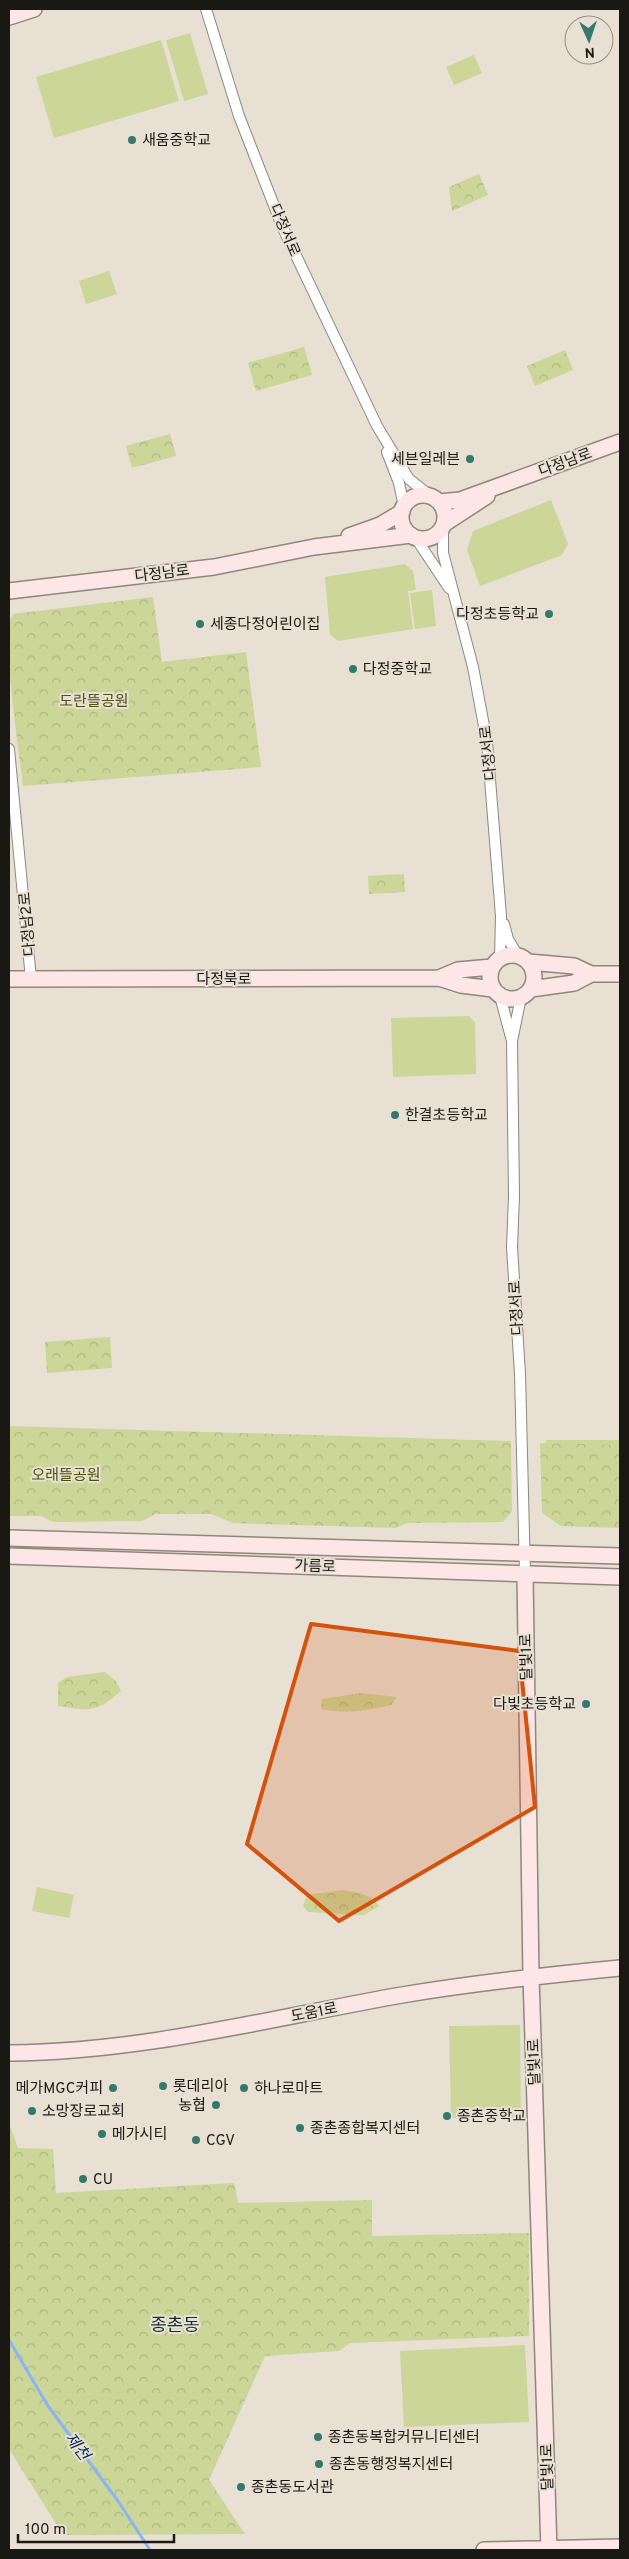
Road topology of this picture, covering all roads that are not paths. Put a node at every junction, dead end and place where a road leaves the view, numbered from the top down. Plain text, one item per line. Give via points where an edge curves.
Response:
1 (34, 9) edge
2 (201, 9) edge
3 (206, 9) edge
4 (9, 17) edge
5 (211, 27) junction
6 (377, 426) junction
7 (620, 442) edge
8 (510, 482) junction
9 (434, 498) junction
10 (403, 510) junction
11 (444, 526) junction
12 (413, 536) junction
13 (314, 547) junction
14 (9, 591) edge
15 (453, 593) junction
16 (9, 749) edge
17 (10, 762) edge
18 (501, 916) junction
19 (523, 959) junction
20 (496, 963) junction
21 (591, 974) junction
22 (620, 974) edge
23 (438, 978) junction
24 (9, 979) edge
25 (31, 979) junction
26 (497, 992) junction
27 (526, 993) junction
28 (512, 1041) junction
29 (9, 1538) edge
30 (525, 1553) junction
31 (9, 1556) edge
32 (620, 1556) edge
33 (525, 1574) junction
34 (620, 1577) edge
35 (620, 1968) edge
36 (531, 1976) junction
37 (9, 2053) edge
38 (620, 2547) edge
39 (484, 2550) edge
40 (549, 2550) edge

1 - 4 street
2 - 5 street
3 - 5 street
5 - 6 street, 다정서로 via 239,116 282,226
6 - 9 street via 409,479
6 - 10 street via 399,483
7 - 8 street, 다정남로
8 - 9 street via 460,500
8 - 11 street
9 - 10 street via 419,495 410,500
9 - 11 street via 446,516
10 - 12 street via 405,529
10 - 13 street via 380,525
11 - 12 street via 430,538
11 - 15 street, 다정서로 via 443,553
12 - 13 street
12 - 15 street
13 - 14 street, 다정남로 via 214,567
15 - 18 street, 다정서로 via 484,717
16 - 17 street, 다정남2로
17 - 25 street, 다정남2로
18 - 19 street via 508,939
18 - 20 street
19 - 20 street via 512,955
19 - 21 street via 574,966
19 - 27 street via 534,975
20 - 23 street via 458,970
20 - 26 street via 490,982
21 - 22 street
21 - 27 street via 574,983
23 - 25 street, 다정북로
23 - 26 street
24 - 25 street, 다정북로
26 - 27 street via 514,999
26 - 28 street
27 - 28 street
28 - 30 street, 다정서로 via 512,1247 520,1374
29 - 30 street, 가름로
30 - 32 street, 가름로
30 - 33 street, 다정서로
31 - 33 street, 가름로
33 - 34 street, 가름로
33 - 36 street, 달빛1로
35 - 36 street, 도움1로
36 - 37 street, 도움1로 via 403,1995 184,2038 127,2046
36 - 40 street, 달빛1로
38 - 40 street
39 - 40 street

